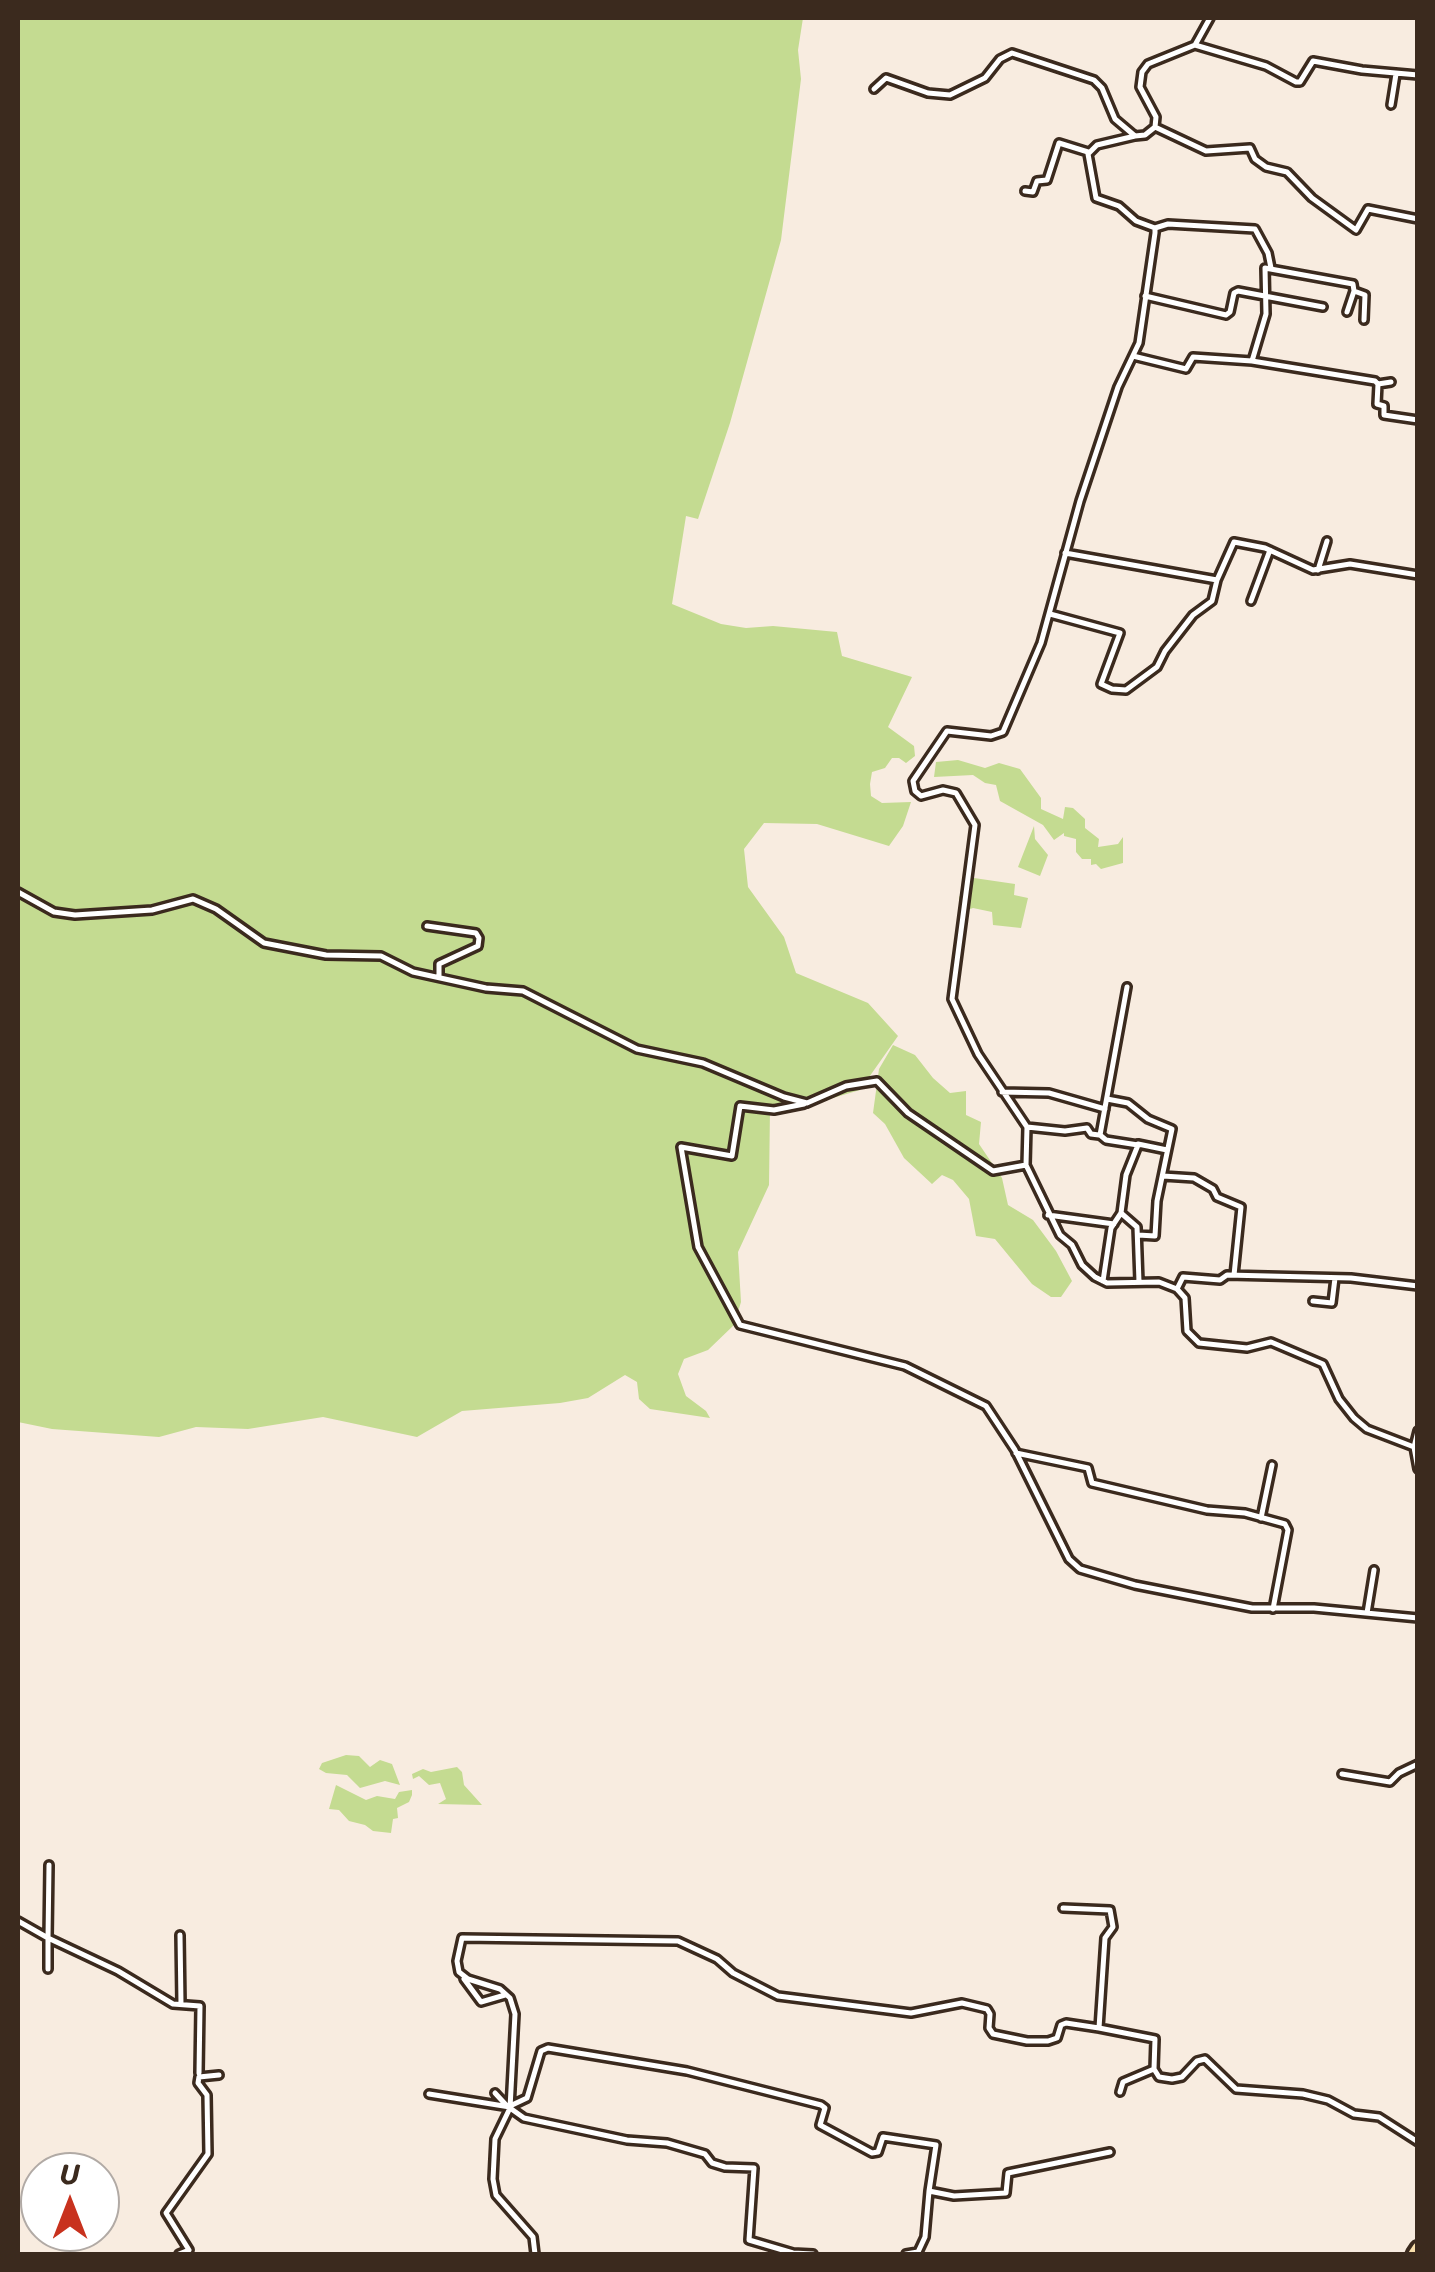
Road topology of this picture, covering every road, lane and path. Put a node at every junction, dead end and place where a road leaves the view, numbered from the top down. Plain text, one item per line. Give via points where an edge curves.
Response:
1 (1210, 18) edge
2 (1194, 45) junction
3 (1396, 74) junction
4 (1418, 75) edge
5 (874, 89) dead end
6 (1391, 105) dead end
7 (1155, 127) junction
8 (1135, 136) junction
9 (1088, 152) junction
10 (1025, 192) dead end
11 (1418, 219) edge
12 (1155, 228) junction
13 (1271, 268) junction
14 (1354, 290) junction
15 (1266, 294) junction
16 (1145, 296) junction
17 (1323, 307) dead end
18 (1347, 312) dead end
19 (1364, 320) dead end
20 (1133, 356) junction
21 (1252, 362) junction
22 (1390, 382) dead end
23 (1378, 384) junction
24 (1418, 420) edge
25 (1327, 541) dead end
26 (1270, 550) junction
27 (1065, 553) junction
28 (1318, 570) junction
29 (1418, 574) edge
30 (1218, 580) junction
31 (1252, 600) dead end
32 (1050, 614) junction
33 (18, 892) edge
34 (427, 926) dead end
35 (439, 976) junction
36 (1127, 987) dead end
37 (1002, 1092) junction
38 (1107, 1099) junction
39 (807, 1103) junction
40 (1105, 1109) junction
41 (1027, 1127) junction
42 (1100, 1135) junction
43 (1138, 1144) junction
44 (1167, 1150) junction
45 (1026, 1165) junction
46 (1162, 1176) junction
47 (1121, 1214) junction
48 (1048, 1215) junction
49 (1114, 1224) junction
50 (1138, 1234) junction
51 (1234, 1275) junction
52 (1335, 1278) junction
53 (1103, 1281) junction
54 (1139, 1282) junction
55 (1418, 1286) edge
56 (1177, 1289) junction
57 (1314, 1301) dead end
58 (1418, 1431) edge
59 (1414, 1448) junction
60 (1016, 1452) junction
61 (1272, 1466) dead end
62 (1418, 1470) edge
63 (1261, 1518) junction
64 (1374, 1570) dead end
65 (1273, 1610) junction
66 (1367, 1613) junction
67 (1418, 1618) edge
68 (1418, 1764) edge
69 (1342, 1774) dead end
70 (50, 1865) dead end
71 (1063, 1908) dead end
72 (18, 1921) edge
73 (180, 1935) dead end
74 (48, 1938) junction
75 (48, 1969) dead end
76 (463, 1976) junction
77 (508, 1995) junction
78 (181, 2004) junction
79 (1100, 2028) junction
80 (1154, 2069) junction
81 (200, 2075) junction
82 (219, 2075) dead end
83 (1120, 2092) dead end
84 (495, 2093) dead end
85 (429, 2094) dead end
86 (510, 2107) junction
87 (1418, 2142) edge
88 (1110, 2152) dead end
89 (929, 2192) junction
90 (179, 2254) edge
91 (535, 2254) edge
92 (813, 2254) edge
93 (906, 2254) edge

1 - 2 street
2 - 3 street via 1296,82 1313,62
2 - 7 street via 1142,72 1140,87 1156,114
3 - 4 street
3 - 6 street
5 - 8 street via 886,78 950,95 985,78 1012,54 1097,82 1115,118
7 - 8 street
7 - 11 street via 1206,151 1250,148 1255,160 1287,172 1354,229 1368,209
8 - 9 street
9 - 10 street via 1058,143 1046,180
9 - 12 street via 1096,198
12 - 13 street via 1255,229
12 - 16 street
13 - 14 street via 1352,284
13 - 15 street via 1264,269
14 - 18 street
14 - 19 street via 1365,295
15 - 16 street via 1234,292 1226,315
15 - 17 street
15 - 21 street
16 - 20 street
20 - 21 street via 1185,368 1194,357
20 - 27 street
21 - 23 street
22 - 23 street
23 - 24 street via 1384,415
25 - 28 street
26 - 28 street
26 - 30 street via 1232,542
26 - 31 street
27 - 30 street
27 - 32 street
28 - 29 street via 1357,565
30 - 32 street via 1212,602 1193,615 1157,667 1126,690 1101,684 1120,633
32 - 37 street via 1003,732 947,732 913,781 921,796 956,793 974,825 952,999
33 - 35 street via 54,912 75,914 152,910 192,899 272,945 378,956
34 - 35 street via 479,938 468,953 439,964
35 - 39 street via 522,991 638,1049 703,1062
36 - 38 street
37 - 40 street via 1044,1092
37 - 41 street
38 - 40 street
38 - 44 street via 1170,1126
39 - 45 street via 846,1086 877,1082 908,1113 993,1171
39 - 60 street via 774,1110 740,1106 732,1156 681,1147 698,1246 738,1323 905,1366 986,1406
40 - 42 street
41 - 42 street via 1086,1128
41 - 45 street
42 - 43 street
43 - 44 street
43 - 47 street
44 - 46 street
45 - 48 street
46 - 50 street via 1155,1236
46 - 51 street via 1194,1178 1240,1206
47 - 49 street
47 - 50 street
48 - 49 street
48 - 53 street via 1082,1265
49 - 53 street
50 - 54 street
51 - 52 street
51 - 56 street via 1182,1277
52 - 55 street
52 - 57 street via 1332,1303
53 - 54 street
54 - 56 street
56 - 59 street via 1185,1298 1187,1331 1199,1343 1247,1348 1271,1342 1324,1364 1354,1418
58 - 59 street
59 - 62 street
60 - 63 street via 1088,1468 1092,1483
60 - 65 street via 1080,1569 1135,1586
61 - 63 street
63 - 65 street via 1288,1528
64 - 66 street
65 - 66 street
66 - 67 street
68 - 69 street via 1390,1782
70 - 74 street
71 - 79 street via 1112,1910
72 - 74 street
73 - 78 street
74 - 75 street
74 - 78 street
76 - 77 street
76 - 77 street via 480,2002
76 - 79 street via 457,1969 462,1938 678,1941 778,1996 896,2012 981,2006 990,2014 990,2032 1027,2041 1055,2040 1066,2023
77 - 86 street via 516,2025
78 - 81 street via 200,2006
79 - 80 street via 1155,2039
80 - 83 street via 1123,2082
80 - 87 street via 1160,2077 1177,2078 1206,2059 1236,2089 1328,2100 1356,2115 1380,2117
81 - 82 street
81 - 90 street via 208,2154 166,2213 189,2250
84 - 86 street
85 - 86 street
86 - 89 street via 527,2098 545,2048 687,2071 823,2106 820,2125 872,2153 885,2137 936,2145
86 - 91 street via 493,2146 494,2184 533,2237
86 - 92 street via 524,2118 667,2143 724,2167 754,2168 748,2240
88 - 89 street via 1008,2173 1005,2194
89 - 93 street via 926,2236 918,2252

